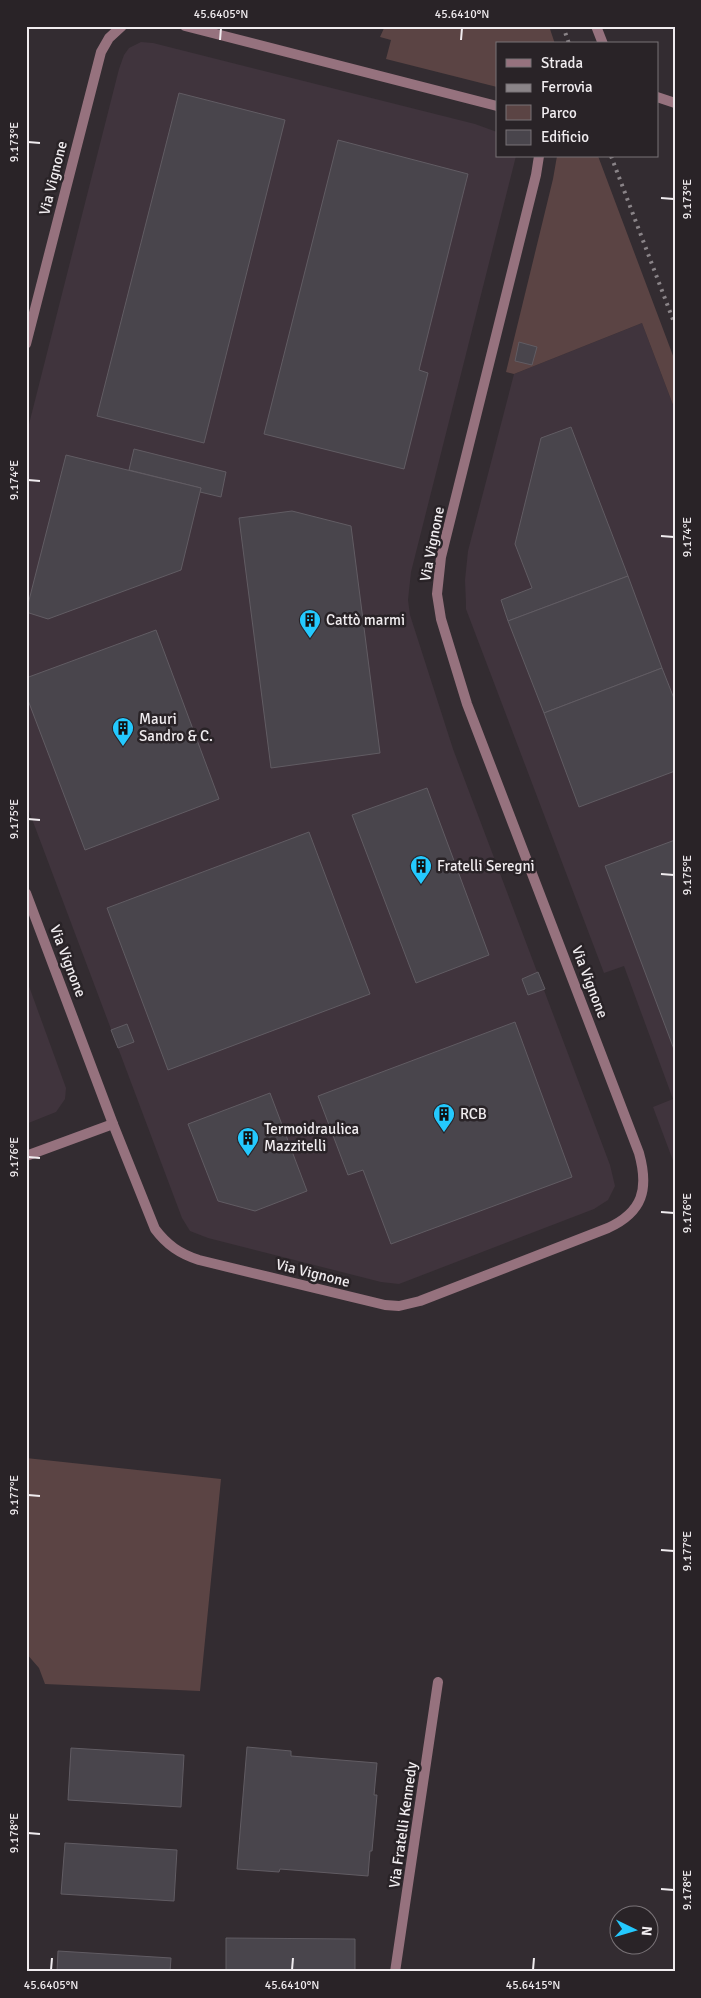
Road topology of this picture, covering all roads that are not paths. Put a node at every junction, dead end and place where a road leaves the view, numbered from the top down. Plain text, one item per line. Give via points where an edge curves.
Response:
1 (122, 26) edge
2 (185, 26) edge
3 (596, 26) edge
4 (602, 42) edge
5 (658, 97) edge
6 (675, 103) edge
7 (496, 106) edge
8 (539, 158) edge
9 (26, 344) edge
10 (26, 893) edge
11 (113, 1124) junction
12 (26, 1156) edge
13 (438, 1682) dead end
14 (395, 1972) edge

1 - 9 street, Via Vignone via 109,38 101,52
2 - 7 street
3 - 4 street
5 - 6 street
8 - 11 street, Via Vignone via 441,557 439,608 467,704 639,1153 645,1178 644,1191 630,1214 620,1223 420,1301 399,1306 385,1305 199,1260 174,1249 155,1229
10 - 11 street, Via Vignone
11 - 12 street
13 - 14 street, Via Fratelli Kennedy

